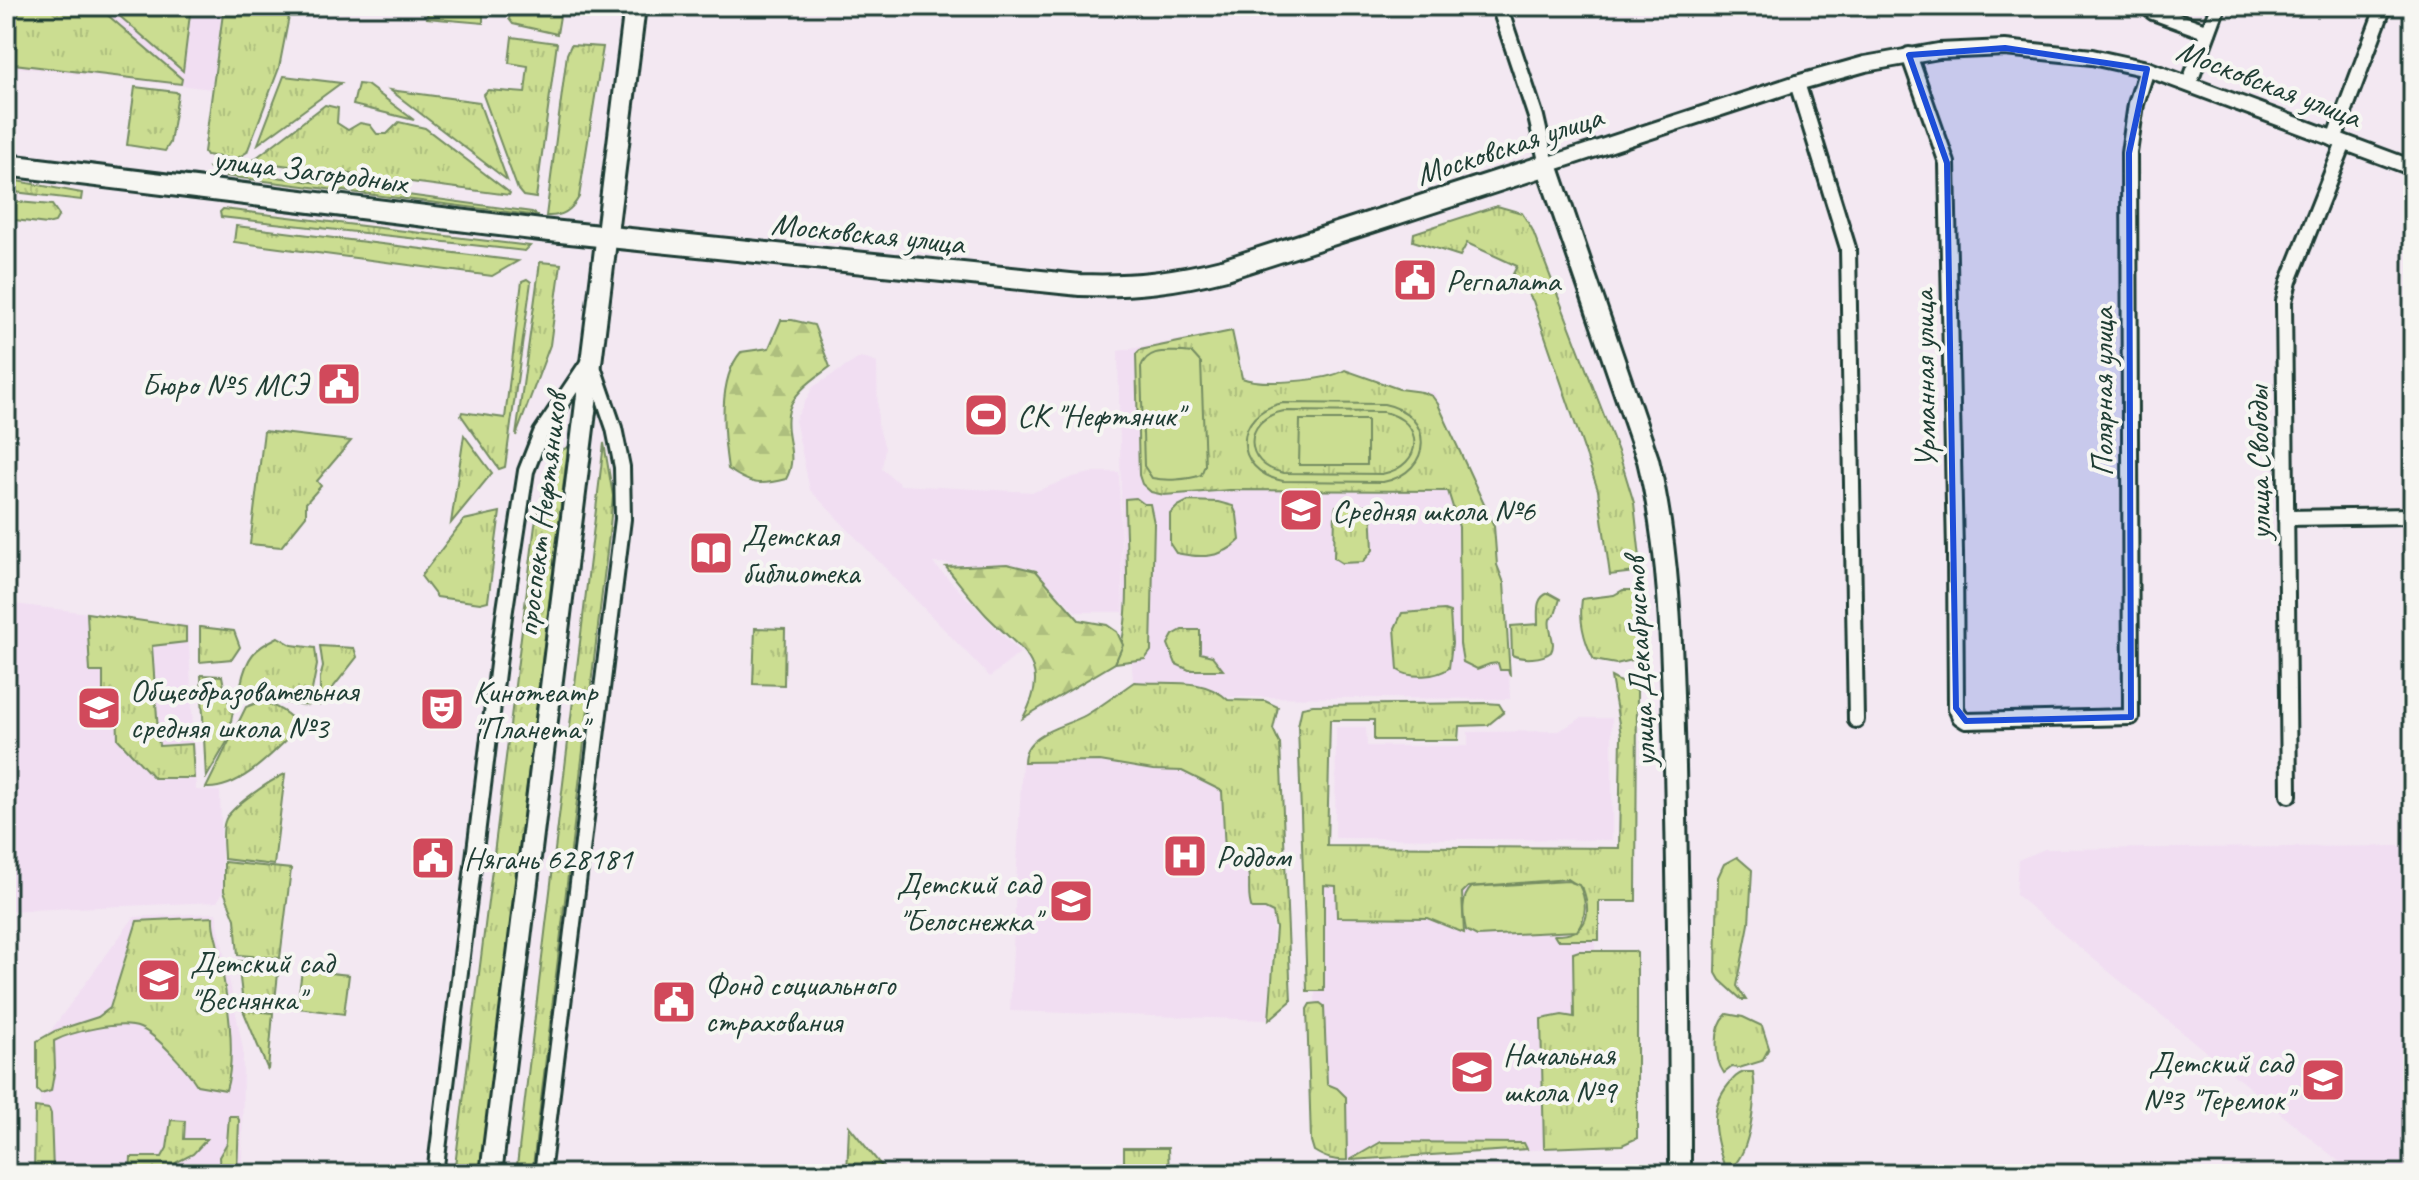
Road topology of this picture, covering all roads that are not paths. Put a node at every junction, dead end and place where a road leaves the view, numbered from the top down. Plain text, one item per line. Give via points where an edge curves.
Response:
1 (635, 6) edge
2 (1499, 6) edge
3 (2147, 6) edge
4 (2218, 6) edge
5 (2384, 6) edge
6 (2208, 32) junction
7 (1909, 55) junction
8 (2147, 69) junction
9 (1797, 83) junction
10 (2189, 84) junction
11 (2339, 141) junction
12 (6, 165) edge
13 (1547, 165) junction
14 (2413, 168) edge
15 (606, 236) junction
16 (590, 359) junction
17 (2413, 516) edge
18 (2286, 518) junction
19 (2131, 717) joint
20 (1856, 720) dead end
21 (2289, 795) dead end
22 (435, 1174) edge
23 (491, 1174) edge
24 (542, 1174) edge
25 (1680, 1174) edge

1 - 15 main road, проспект Нефтяников
2 - 13 street
3 - 6 street
4 - 6 street
5 - 11 street, улица Свободы
6 - 10 street
7 - 8 street, Московская улица via 1969,48 2031,50
7 - 9 street, Московская улица
7 - 19 street, Урманная улица via 1947,163 1956,708 1966,721
8 - 10 street, Московская улица
8 - 19 street, Полярная улица via 2129,153
9 - 13 street, Московская улица
9 - 20 street via 1848,248
10 - 11 street, Московская улица
11 - 14 street, Московская улица
11 - 18 street, улица Свободы via 2284,301
12 - 15 main road, улица Загородных
13 - 15 main road, Московская улица via 1226,269 1141,286 1080,285
13 - 25 main road, улица Декабристов via 1648,460 1664,539 1673,713
15 - 16 main road, проспект Нефтяников
16 - 22 street via 541,433 526,471
16 - 23 main road, проспект Нефтяников
16 - 24 street via 614,428 622,467 623,519
17 - 18 street
18 - 21 street, улица Свободы

